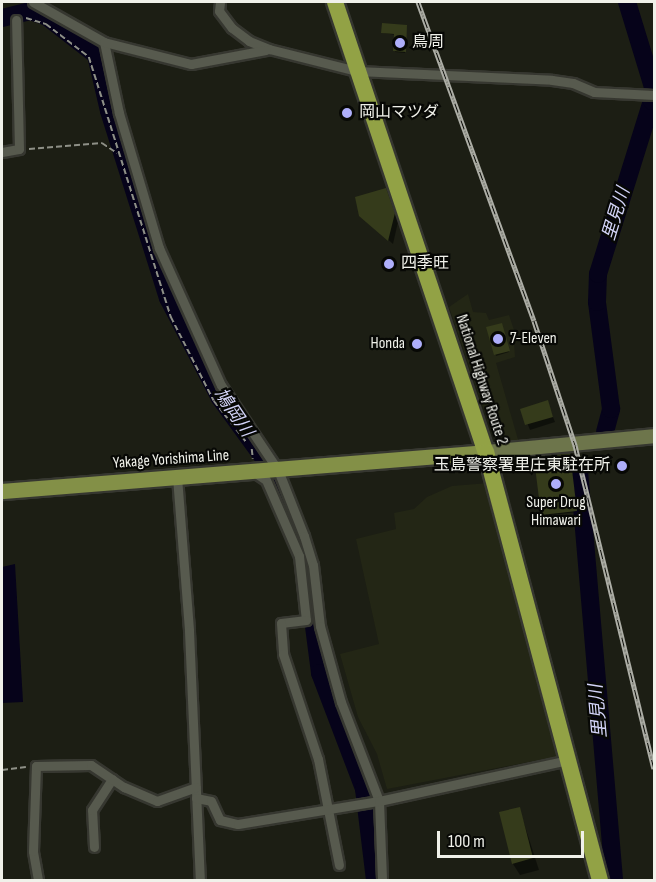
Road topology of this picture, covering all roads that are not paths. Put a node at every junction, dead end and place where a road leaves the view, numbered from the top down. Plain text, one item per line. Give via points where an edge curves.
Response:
1 (33, 2) edge
2 (220, 2) edge
3 (335, 2) edge
4 (16, 20) road end
5 (104, 42) junction
6 (269, 49) junction
7 (357, 71) junction
8 (654, 95) edge
9 (2, 152) edge
10 (654, 436) edge
11 (486, 453) junction
12 (278, 470) junction
13 (257, 471) junction
14 (177, 477) junction
15 (2, 491) edge
16 (568, 760) junction
17 (112, 779) junction
18 (196, 787) junction
19 (196, 798) junction
20 (379, 801) junction
21 (330, 808) junction
22 (94, 847) dead end
23 (339, 865) dead end
24 (38, 880) edge
25 (200, 880) edge
26 (382, 880) edge
27 (600, 880) edge

1 - 5 street
2 - 6 street via 219,11 231,28
3 - 7 highway, National Highway Route 2
4 - 9 street via 19,149
5 - 6 street via 191,64
5 - 12 street via 119,113 159,248 221,385
6 - 7 street
7 - 8 street via 552,80 594,92
7 - 11 highway, National Highway Route 2
10 - 11 main road
11 - 12 main road, Yakage Yorishima Line
11 - 16 highway, National Highway Route 2
12 - 13 main road, Yakage Yorishima Line
12 - 20 street via 313,565 320,626 341,702
13 - 14 main road, Yakage Yorishima Line
13 - 21 street via 266,480 299,556 306,620 281,623 283,654
14 - 15 main road, Yakage Yorishima Line
14 - 18 street
16 - 20 street
16 - 27 highway, National Highway Route 2
17 - 18 street via 157,801
17 - 22 street via 92,810
17 - 24 street via 91,765 36,766 33,851
18 - 19 street
19 - 21 street via 211,801 220,820 238,824
19 - 25 street
20 - 21 street
20 - 26 street
21 - 23 street

